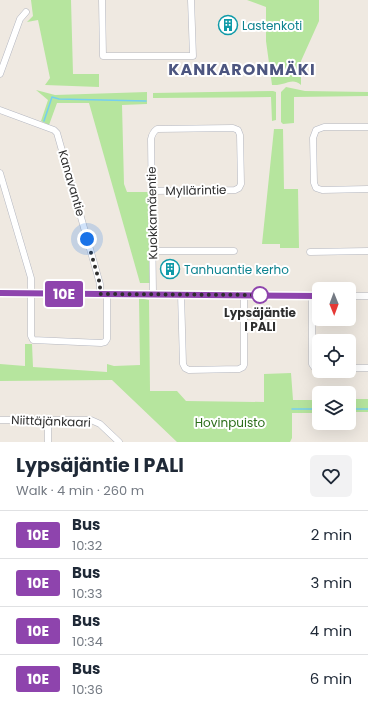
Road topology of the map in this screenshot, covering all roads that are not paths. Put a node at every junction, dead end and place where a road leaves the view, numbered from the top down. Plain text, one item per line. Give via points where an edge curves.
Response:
1 (102, 0) edge
2 (191, 0) edge
3 (26, 12) dead end
4 (0, 74) edge
5 (0, 110) edge
6 (368, 127) edge
7 (153, 131) joint
8 (0, 173) edge
9 (368, 190) edge
10 (152, 191) junction
11 (234, 250) dead end
12 (152, 251) junction
13 (368, 251) edge
14 (310, 252) dead end
15 (0, 293) edge
16 (31, 294) junction
17 (100, 294) junction
18 (107, 294) junction
19 (153, 294) junction
20 (181, 294) junction
21 (244, 295) junction
22 (312, 296) edge
23 (356, 296) edge
24 (368, 296) edge
25 (356, 368) edge
26 (368, 368) edge
27 (0, 420) edge
28 (48, 420) junction
29 (48, 442) edge
30 (119, 442) edge

1 - 2 street via 102,56 193,56
3 - 4 street via 20,19
5 - 17 street, Kanavantie via 58,133 100,284
6 - 9 street via 324,127 316,130 313,138 316,188
7 - 10 street, Kuokkamäentie
7 - 10 street, Myllärintie via 233,128 238,130 241,184 235,190
8 - 16 street via 32,278
10 - 12 street, Kuokkamäentie
11 - 12 street
12 - 19 street, Kuokkamäentie
13 - 14 street
15 - 16 street
16 - 17 street
16 - 18 street via 33,340 101,343 107,339
17 - 18 street
18 - 19 street
19 - 20 street
20 - 21 street
20 - 21 street via 183,364 189,370 239,369 244,365
21 - 22 street
23 - 24 street
25 - 26 street
27 - 28 street, Niittäjänkaari
28 - 29 street
28 - 30 street, Niittäjänkaari via 94,421

